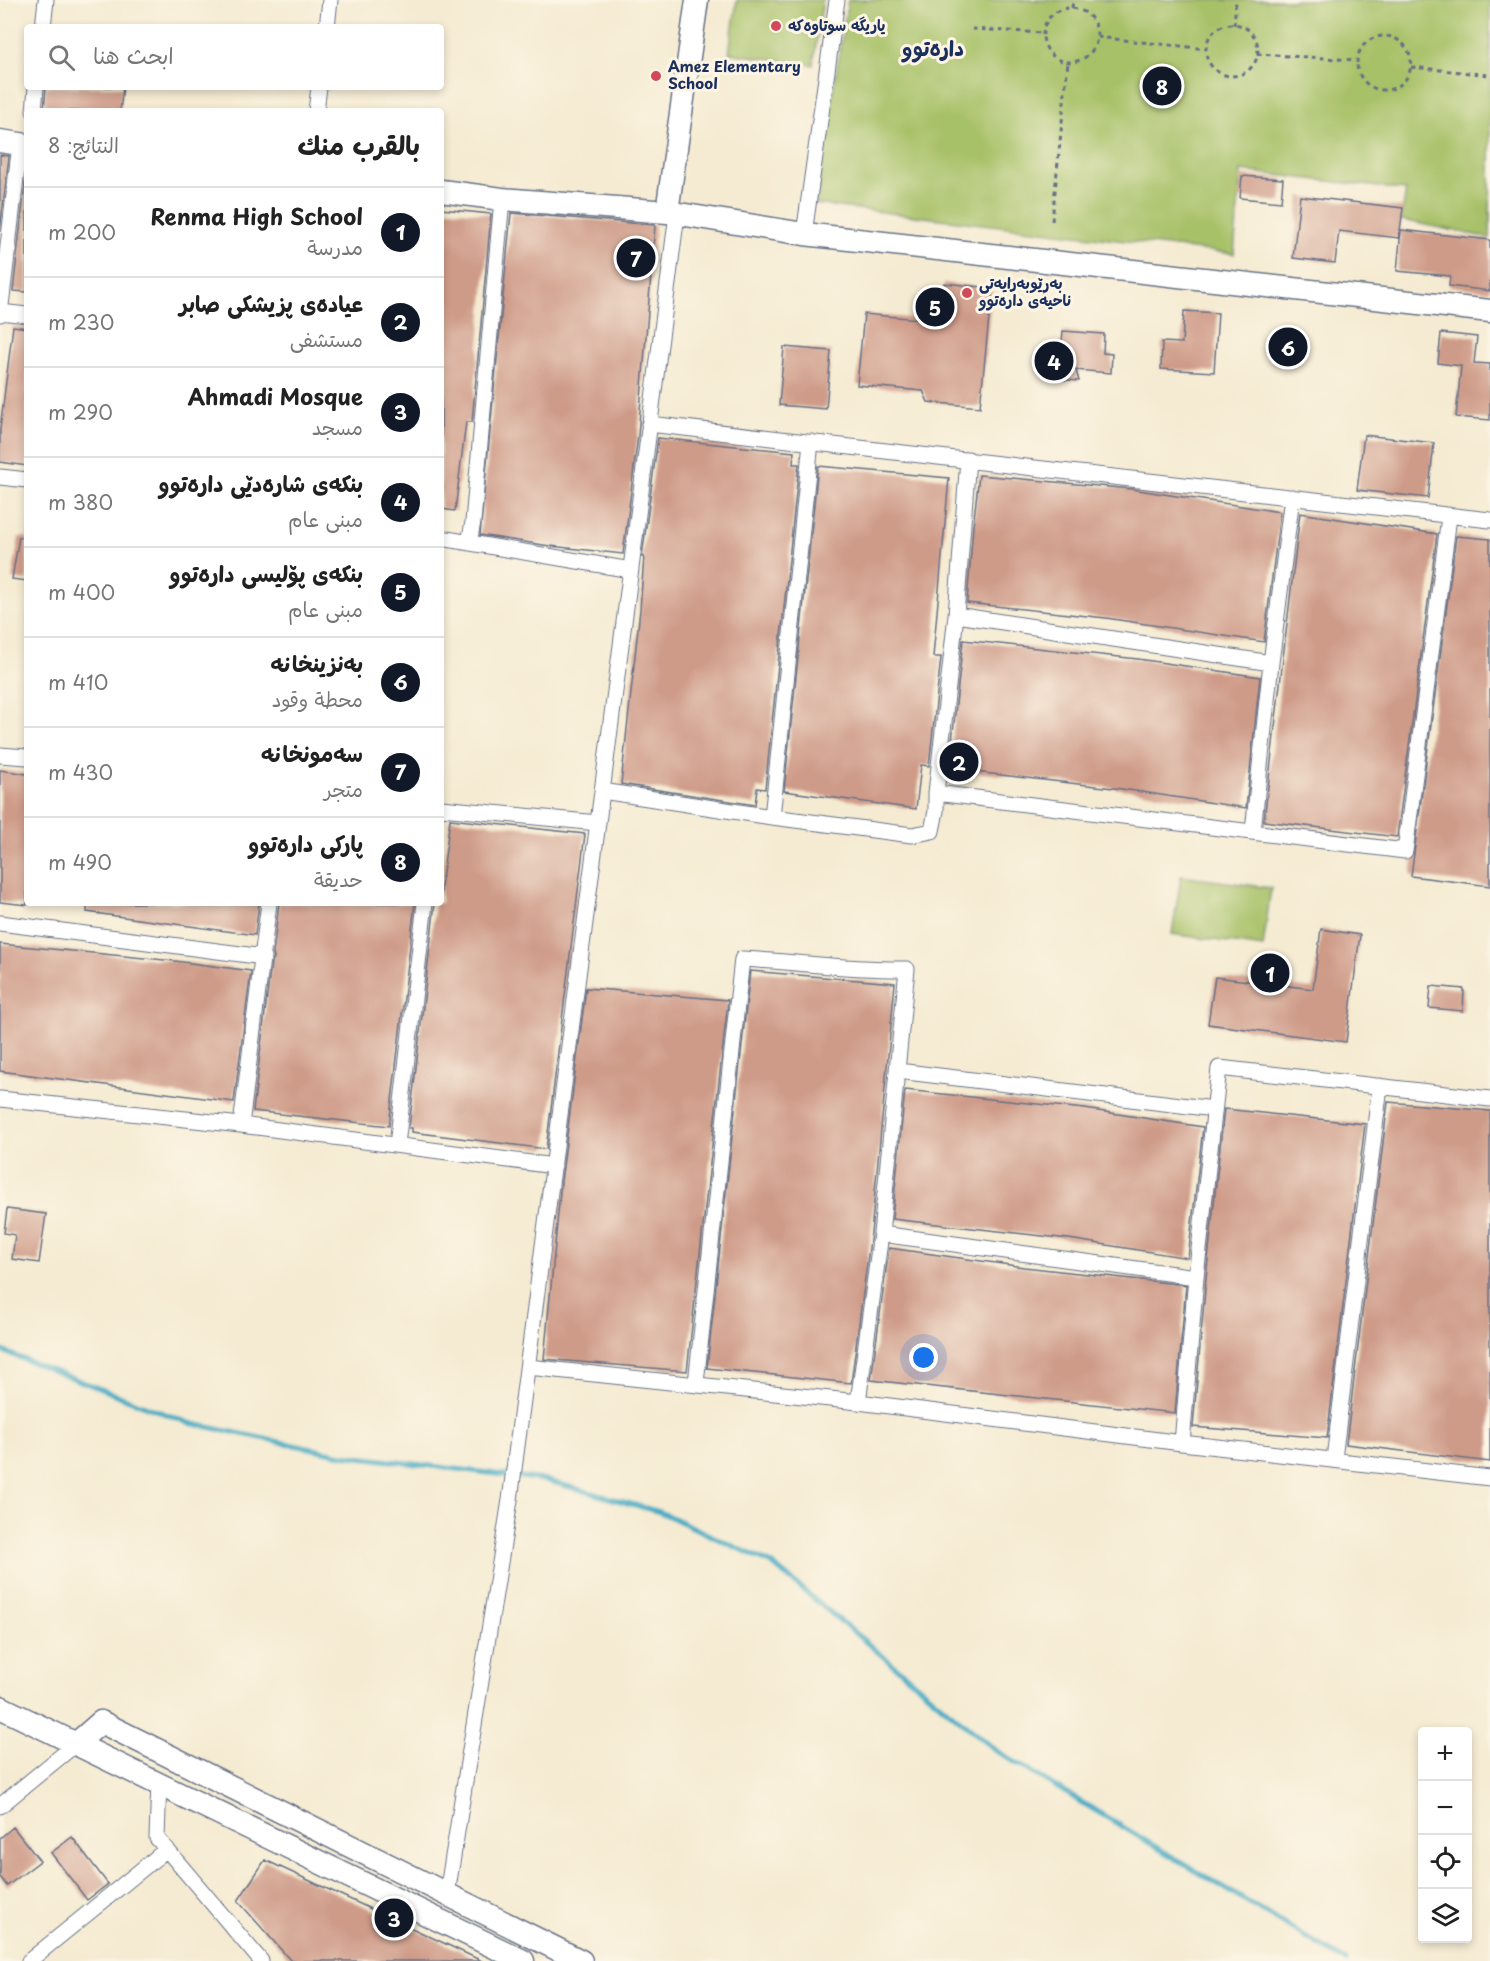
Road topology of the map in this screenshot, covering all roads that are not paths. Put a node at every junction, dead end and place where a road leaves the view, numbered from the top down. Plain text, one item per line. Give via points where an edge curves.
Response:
1 (46, 0) edge
2 (330, 0) edge
3 (697, 0) edge
4 (837, 0) edge
5 (43, 24) edge
6 (327, 24) edge
7 (36, 90) edge
8 (319, 90) edge
9 (34, 108) edge
10 (316, 108) edge
11 (16, 143) edge
12 (444, 191) edge
13 (502, 199) junction
14 (672, 213) junction
15 (804, 234) junction
16 (1490, 311) edge
17 (0, 313) edge
18 (24, 315) edge
19 (650, 424) junction
20 (811, 442) junction
21 (968, 459) junction
22 (0, 477) edge
23 (24, 480) edge
24 (1292, 497) junction
25 (1449, 517) junction
26 (1490, 520) edge
27 (444, 539) edge
28 (469, 543) junction
29 (631, 570) junction
30 (956, 615) junction
31 (1271, 663) junction
32 (0, 754) edge
33 (24, 757) edge
34 (602, 791) junction
35 (936, 793) junction
36 (444, 808) edge
37 (772, 817) junction
38 (598, 823) junction
39 (1253, 831) junction
40 (269, 906) edge
41 (426, 906) edge
42 (0, 923) edge
43 (264, 957) junction
44 (898, 1071) junction
45 (1380, 1086) junction
46 (0, 1100) edge
47 (1490, 1100) edge
48 (1214, 1108) junction
49 (241, 1125) junction
50 (397, 1145) junction
51 (554, 1166) junction
52 (881, 1234) junction
53 (1196, 1277) junction
54 (528, 1367) junction
55 (696, 1383) junction
56 (858, 1402) junction
57 (1182, 1443) junction
58 (1334, 1459) junction
59 (1490, 1478) edge
60 (0, 1707) edge
61 (77, 1743) junction
62 (159, 1782) junction
63 (0, 1806) edge
64 (167, 1849) junction
65 (447, 1894) junction
66 (443, 1922) junction
67 (253, 1959) edge
68 (29, 1961) edge
69 (524, 1961) edge
70 (581, 1961) edge

1 - 5 street
2 - 6 street
3 - 14 street
4 - 15 street
7 - 9 street
8 - 10 street
11 - 17 street
12 - 13 street
13 - 14 street
13 - 28 street
14 - 15 street
14 - 19 street
15 - 16 street
17 - 18 street
19 - 20 street
19 - 29 street
20 - 21 street
20 - 37 street
21 - 24 street
21 - 30 street
22 - 23 street
24 - 25 street
24 - 31 street
25 - 26 street
25 - 39 street via 1406,851
27 - 28 street
28 - 29 street
29 - 34 street
30 - 31 street
30 - 35 street
31 - 39 street
32 - 33 street
34 - 37 street
34 - 38 street
35 - 37 street via 932,831 912,835
35 - 39 street
36 - 38 street
38 - 51 street
40 - 43 street
41 - 50 street
42 - 43 street
43 - 49 street
44 - 48 street
44 - 52 street
44 - 55 street via 907,969 867,970 742,959
45 - 47 street
45 - 48 street via 1219,1068
45 - 58 street
46 - 49 street
48 - 53 street
49 - 50 street
50 - 51 street
51 - 54 street
52 - 53 street
52 - 56 street
53 - 57 street
54 - 55 street
54 - 65 street
55 - 56 street
56 - 57 street
57 - 58 street
58 - 59 street
60 - 61 street
61 - 62 street
61 - 63 street
61 - 65 street via 101,1722
62 - 64 street via 157,1838
62 - 66 street
64 - 67 street
64 - 68 street
65 - 66 street
65 - 70 street
66 - 69 street

